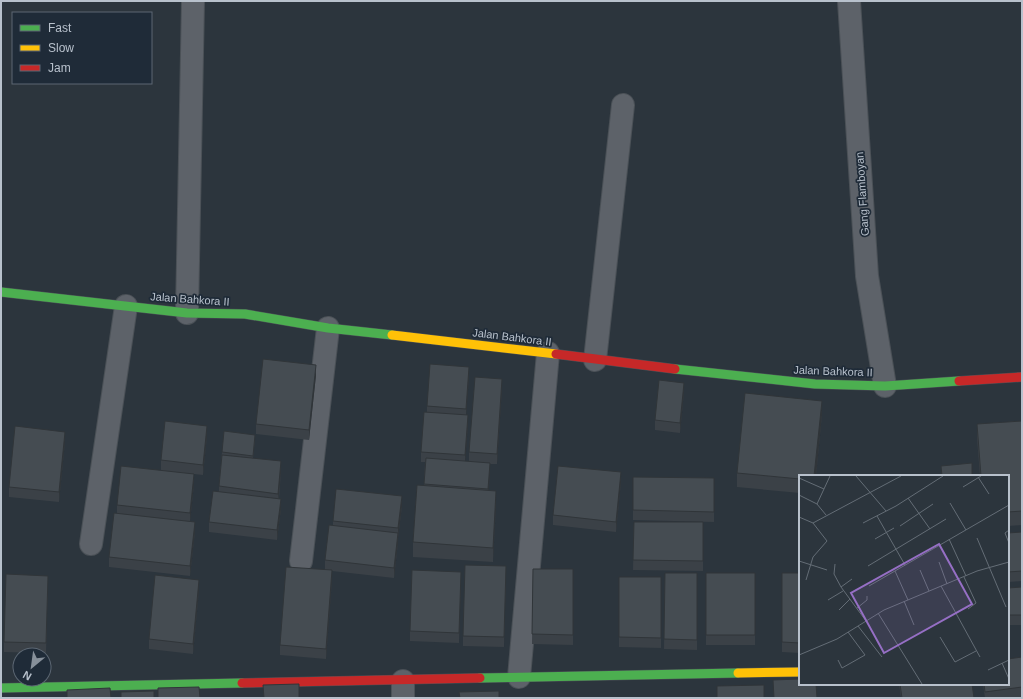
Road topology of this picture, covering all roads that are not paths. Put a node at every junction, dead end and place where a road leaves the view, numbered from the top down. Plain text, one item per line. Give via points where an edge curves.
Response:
1 (193, 1) edge
2 (849, 1) edge
3 (623, 105) dead end
4 (1, 292) edge
5 (126, 306) junction
6 (187, 313) junction
7 (328, 328) junction
8 (548, 352) junction
9 (595, 360) junction
10 (1022, 377) edge
11 (885, 386) junction
12 (91, 544) dead end
13 (301, 561) dead end
14 (799, 672) edge
15 (519, 677) junction
16 (1, 688) edge
17 (403, 689) edge

1 - 6 street
2 - 11 street, Gang Flamboyan via 867,276
3 - 9 street
4 - 5 street, Jalan Bahkora II
5 - 6 street, Jalan Bahkora II
5 - 12 street
6 - 7 street, Jalan Bahkora II via 245,314
7 - 8 street, Jalan Bahkora II
7 - 13 street
8 - 9 street, Jalan Bahkora II
8 - 15 street
9 - 11 street, Jalan Bahkora II via 815,384
10 - 11 street, Jalan Bahkora II
14 - 15 street
15 - 17 street
16 - 17 street

